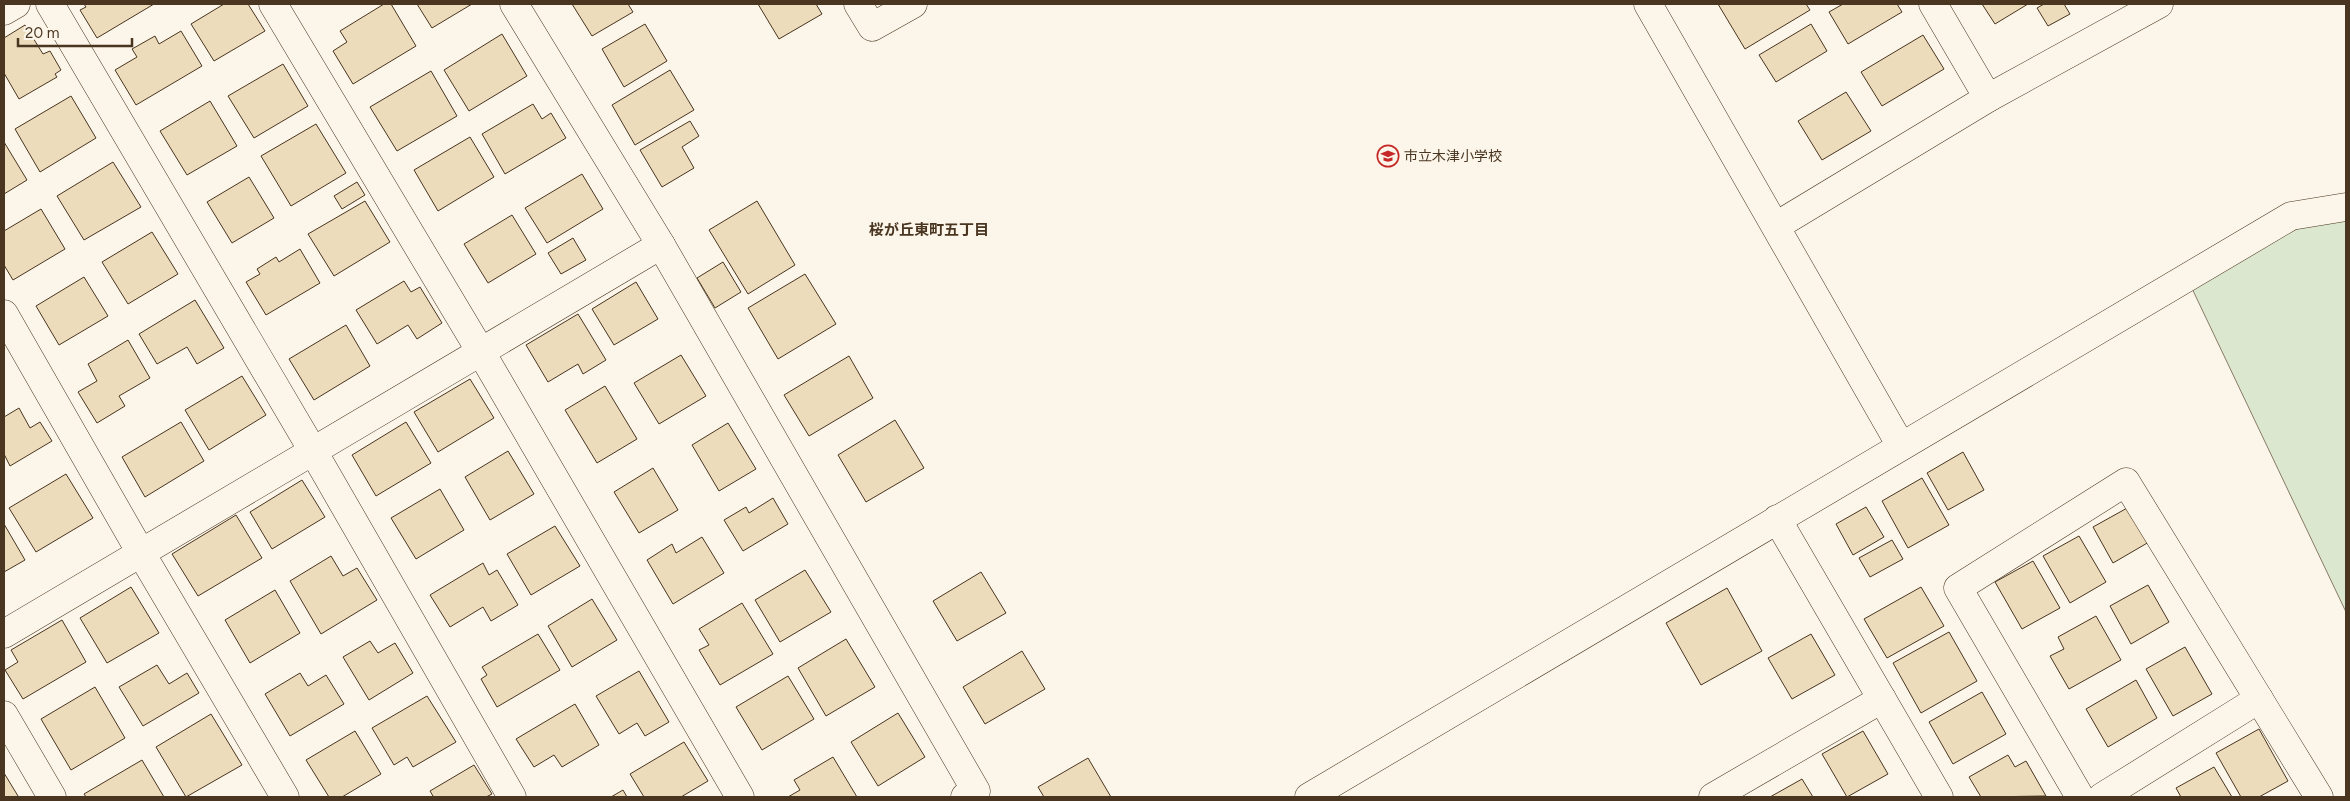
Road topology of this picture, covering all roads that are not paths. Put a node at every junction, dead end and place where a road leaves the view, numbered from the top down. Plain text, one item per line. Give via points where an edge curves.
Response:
1 (16, 4) edge
2 (50, 4) edge
3 (273, 4) edge
4 (514, 4) edge
5 (858, 4) edge
6 (913, 4) edge
7 (1648, 4) edge
8 (1933, 4) edge
9 (2159, 4) edge
10 (4, 11) edge
11 (1988, 98) junction
12 (2346, 206) edge
13 (1776, 226) junction
14 (661, 245) junction
15 (4, 314) edge
16 (480, 352) junction
17 (1901, 446) junction
18 (313, 451) junction
19 (1777, 519) junction
20 (140, 553) junction
21 (4, 634) edge
22 (1882, 699) junction
23 (2259, 699) junction
24 (4, 715) edge
25 (1316, 796) edge
26 (52, 797) edge
27 (285, 797) edge
28 (512, 797) edge
29 (740, 797) edge
30 (965, 797) edge
31 (1713, 797) edge
32 (1939, 797) edge
33 (2080, 797) edge
34 (2102, 797) edge
35 (2319, 797) edge

1 - 10 street
2 - 18 street
3 - 16 street
4 - 14 street
5 - 6 street via 872,27
7 - 13 street
8 - 11 street
9 - 11 street
11 - 13 street
12 - 17 street via 2291,216
13 - 17 street
14 - 16 street
14 - 30 street via 976,791
15 - 20 street
16 - 18 street
16 - 29 street
17 - 19 street
18 - 20 street
18 - 28 street
19 - 22 street
19 - 25 street
20 - 21 street
20 - 27 street
22 - 31 street
22 - 32 street
23 - 33 street via 2126,482 1958,588
23 - 34 street
23 - 35 street
24 - 26 street

